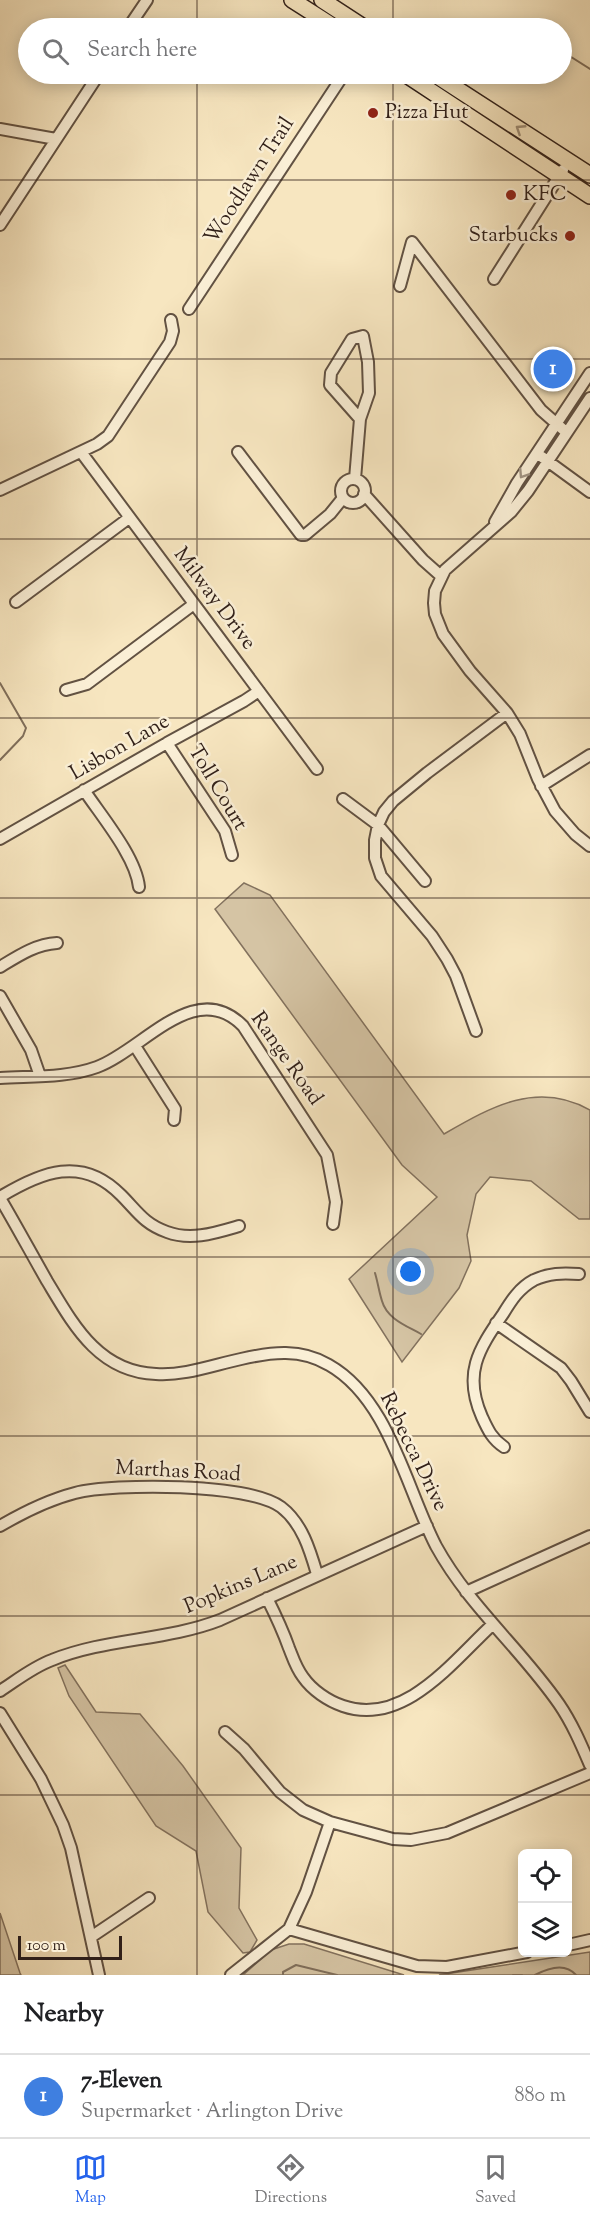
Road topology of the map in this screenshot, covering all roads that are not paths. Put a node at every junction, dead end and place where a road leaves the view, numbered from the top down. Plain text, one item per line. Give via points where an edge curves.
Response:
1 (147, 0) edge
2 (292, 0) edge
3 (322, 0) edge
4 (135, 18) edge
5 (320, 18) edge
6 (350, 18) edge
7 (92, 84) edge
8 (337, 84) edge
9 (420, 84) edge
10 (450, 84) edge
11 (0, 129) edge
12 (56, 139) junction
13 (569, 161) junction
14 (590, 175) edge
15 (560, 176) junction
16 (590, 196) edge
17 (0, 225) edge
18 (494, 279) dead end
19 (400, 286) dead end
20 (189, 309) dead end
21 (171, 320) dead end
22 (590, 373) edge
23 (590, 398) edge
24 (360, 419) junction
25 (555, 424) junction
26 (566, 432) junction
27 (81, 452) junction
28 (238, 452) dead end
29 (537, 453) junction
30 (548, 461) junction
31 (355, 479) junction
32 (0, 490) edge
33 (590, 492) edge
34 (364, 494) junction
35 (343, 498) junction
36 (129, 518) junction
37 (487, 534) junction
38 (441, 576) junction
39 (16, 602) dead end
40 (194, 604) junction
41 (66, 690) dead end
42 (259, 691) junction
43 (507, 713) junction
44 (166, 743) junction
45 (590, 755) edge
46 (317, 769) dead end
47 (541, 786) junction
48 (84, 790) junction
49 (343, 799) dead end
50 (378, 825) junction
51 (0, 840) edge
52 (590, 846) edge
53 (232, 855) dead end
54 (425, 881) dead end
55 (139, 887) dead end
56 (57, 943) dead end
57 (0, 967) edge
58 (0, 996) edge
59 (476, 1031) dead end
60 (135, 1046) junction
61 (40, 1076) junction
62 (0, 1078) edge
63 (174, 1120) dead end
64 (0, 1197) edge
65 (333, 1224) dead end
66 (239, 1227) dead end
67 (579, 1274) dead end
68 (496, 1323) junction
69 (590, 1412) edge
70 (504, 1447) dead end
71 (0, 1526) edge
72 (427, 1526) junction
73 (590, 1536) edge
74 (317, 1574) junction
75 (466, 1592) junction
76 (267, 1598) junction
77 (492, 1625) junction
78 (0, 1691) edge
79 (0, 1713) edge
80 (225, 1732) dead end
81 (590, 1765) edge
82 (590, 1773) edge
83 (330, 1822) junction
84 (149, 1898) dead end
85 (289, 1929) junction
86 (91, 1936) junction
87 (590, 1940) edge
88 (572, 1944) edge
89 (518, 1954) edge
90 (99, 1975) edge
91 (231, 1975) edge

1 - 4 street
2 - 5 highway
3 - 6 highway
7 - 12 street
8 - 20 street, Woodlawn Trail
9 - 15 highway
13 -> 10 highway
11 - 12 street
12 - 17 street
13 - 14 highway
13 - 15 street
15 - 16 highway
15 - 18 street
19 - 25 street via 412,242
21 - 27 street via 170,342 119,422 108,436
22 - 25 street
23 - 26 street
24 - 24 street via 369,393 363,336 352,339 332,373 330,385
24 - 31 street
25 - 26 street
25 - 29 street
26 - 30 street
27 - 32 street
27 - 36 street, Milway Drive
28 - 35 street via 301,535 330,514
29 - 30 street
29 -> 37 street
30 - 33 street
30 - 37 street via 511,512
31 - 34 street via 364,486
31 - 35 street via 344,484
34 - 35 street via 352,503
34 - 38 street
36 - 39 street
36 - 40 street, Milway Drive
37 - 38 street
38 - 43 street via 434,603 438,624 470,671
40 - 41 street via 87,684
40 - 42 street, Milway Drive
42 - 44 street, Lisbon Lane
42 - 46 street, Milway Drive
43 - 47 street via 524,740
43 - 50 street via 393,801
44 - 48 street, Lisbon Lane
44 - 53 street, Toll Court via 225,831
45 - 47 street
47 - 52 street via 561,819
48 - 51 street, Lisbon Lane
48 - 55 street via 132,862
49 - 50 street
50 - 54 street
50 - 59 street via 375,858 381,876 447,959
56 - 57 street via 33,948
58 - 61 street via 31,1050
60 - 61 street, Range Road via 95,1068
60 - 63 street via 175,1109
60 - 65 street, Range Road via 190,1011 216,1010 238,1021 327,1155 336,1202
61 - 62 street, Range Road
64 - 66 street via 38,1176 74,1172 108,1184 138,1216 167,1233 197,1236
64 - 72 street, Rebecca Drive via 75,1327 93,1347 117,1363 142,1372 168,1374 285,1352 313,1358 341,1372 372,1408
67 - 68 street via 555,1273 532,1281
68 - 69 street via 561,1368
68 - 70 street via 477,1356 473,1387 489,1431
71 - 74 street, Marthas Road via 61,1498 110,1487 245,1494 271,1501 291,1517 305,1540
72 - 74 street, Popkins Lane
72 - 75 street, Rebecca Drive
73 - 75 street
74 - 76 street, Popkins Lane
75 - 77 street, Rebecca Drive
76 - 77 street via 304,1679 330,1701 362,1710 387,1707 413,1695
76 - 78 street, Popkins Lane via 196,1628 97,1646 54,1659
77 - 81 street, Rebecca Drive via 558,1703
79 - 86 street via 63,1824
80 - 83 street via 291,1803
82 - 83 street via 466,1827 429,1838 393,1839
83 - 85 street
84 - 86 street
85 - 89 street via 417,1966 447,1966
85 - 91 street
86 - 90 street
87 - 88 street

